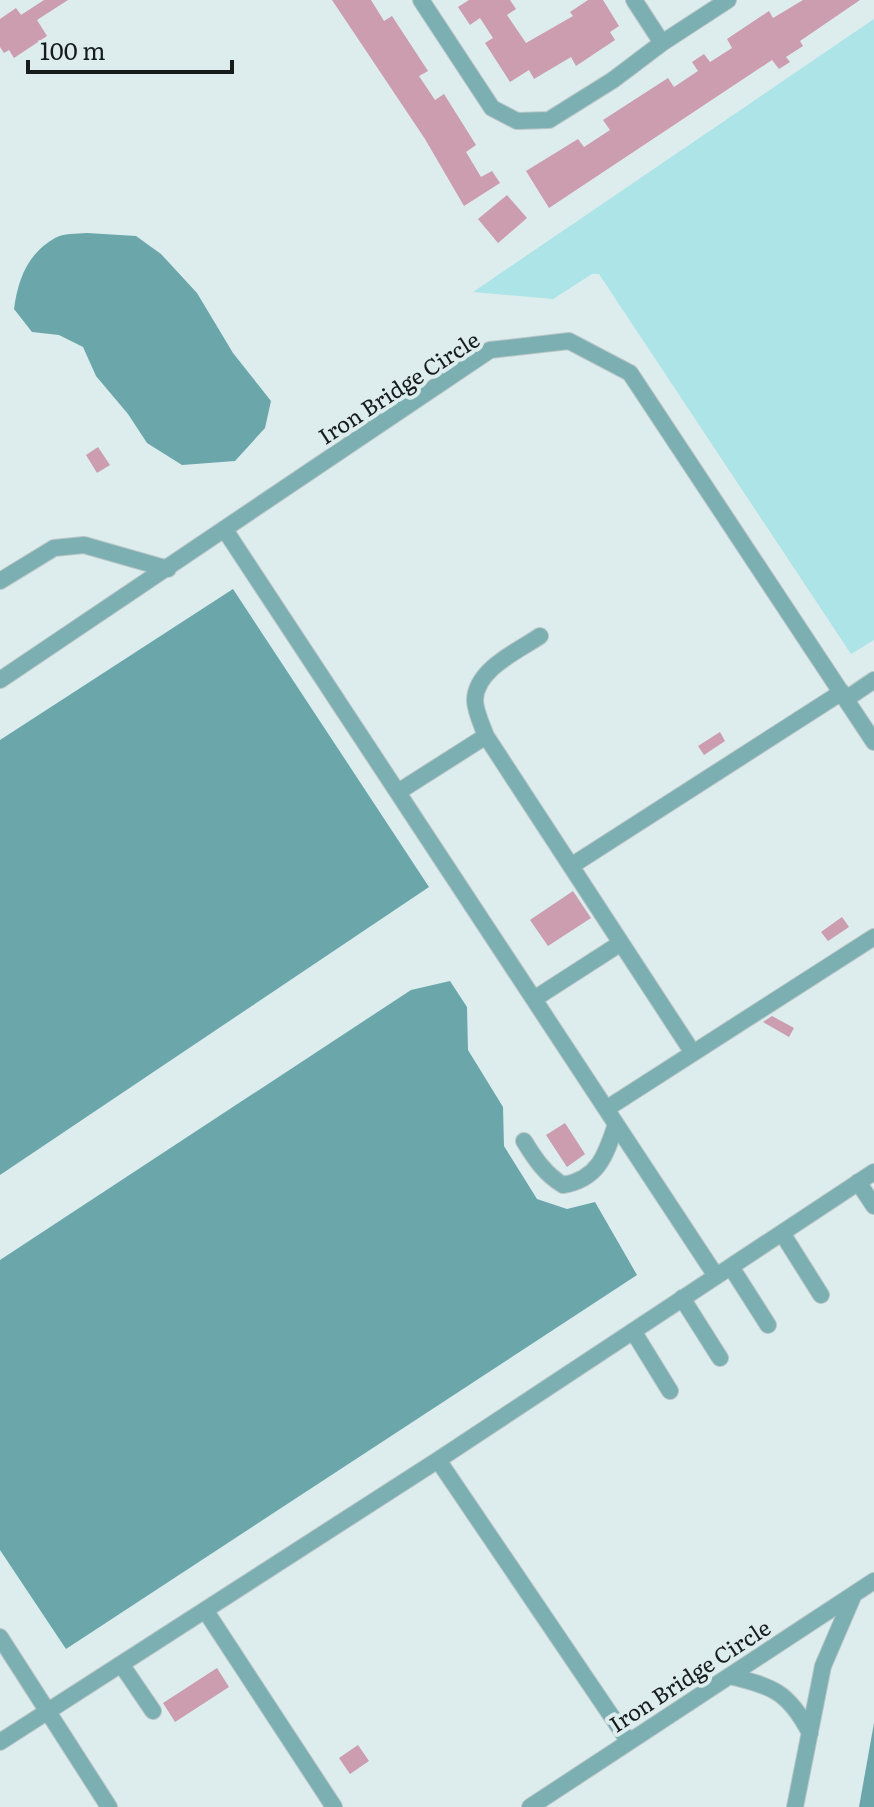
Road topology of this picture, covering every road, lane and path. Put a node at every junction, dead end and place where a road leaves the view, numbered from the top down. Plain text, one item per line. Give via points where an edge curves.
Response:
1 (421, 0) edge
2 (634, 0) edge
3 (728, 0) edge
4 (662, 43) junction
5 (225, 530) junction
6 (168, 569) junction
7 (1, 578) edge
8 (540, 636) dead end
9 (0, 680) edge
10 (874, 680) edge
11 (844, 695) junction
12 (486, 736) junction
13 (874, 742) edge
14 (398, 792) junction
15 (571, 866) junction
16 (874, 937) edge
17 (621, 943) junction
18 (534, 999) junction
19 (693, 1053) junction
20 (606, 1109) junction
21 (616, 1124) junction
22 (524, 1141) dead end
23 (874, 1172) edge
24 (858, 1182) junction
25 (874, 1206) edge
26 (782, 1233) junction
27 (731, 1267) junction
28 (716, 1276) junction
29 (821, 1295) dead end
30 (682, 1298) junction
31 (768, 1325) dead end
32 (633, 1331) junction
33 (720, 1358) dead end
34 (670, 1391) dead end
35 (438, 1460) junction
36 (874, 1581) edge
37 (854, 1594) junction
38 (205, 1610) junction
39 (0, 1637) edge
40 (121, 1664) junction
41 (730, 1676) junction
42 (48, 1711) junction
43 (153, 1711) dead end
44 (810, 1733) junction
45 (0, 1742) edge
46 (629, 1742) junction
47 (109, 1807) edge
48 (334, 1807) edge
49 (530, 1807) edge
50 (795, 1807) edge

1 - 4 street via 492,108 517,121 549,120
2 - 4 street
3 - 4 street
5 - 6 street, Iron Bridge Circle
5 - 11 street, Iron Bridge Circle via 490,350 569,341 630,373
5 - 14 street
6 - 7 street via 84,545 54,548
6 - 9 street, Iron Bridge Circle
8 - 12 street via 490,669 476,688 474,703
10 - 11 street
11 - 13 street, Iron Bridge Circle
11 - 15 street
12 - 14 street
12 - 15 street
14 - 18 street
15 - 17 street
16 - 19 street
17 - 18 street
17 - 19 street
18 - 20 street
19 - 20 street
20 - 21 street
21 - 22 street via 600,1165 574,1183 563,1185 553,1178
21 - 28 street
23 - 24 street
24 - 25 street
24 - 26 street
26 - 27 street
26 - 29 street
27 - 28 street
27 - 31 street
28 - 30 street
30 - 32 street
30 - 33 street
32 - 34 street
32 - 35 street
35 - 38 street
35 - 46 street
36 - 37 street, Iron Bridge Circle
37 - 41 street, Iron Bridge Circle
37 - 44 street via 823,1666
38 - 40 street
38 - 48 street
39 - 42 street
40 - 42 street
40 - 43 street
41 - 44 street via 771,1687 798,1709
41 - 46 street, Iron Bridge Circle
42 - 45 street
42 - 47 street
44 - 50 street
46 - 49 street, Iron Bridge Circle

